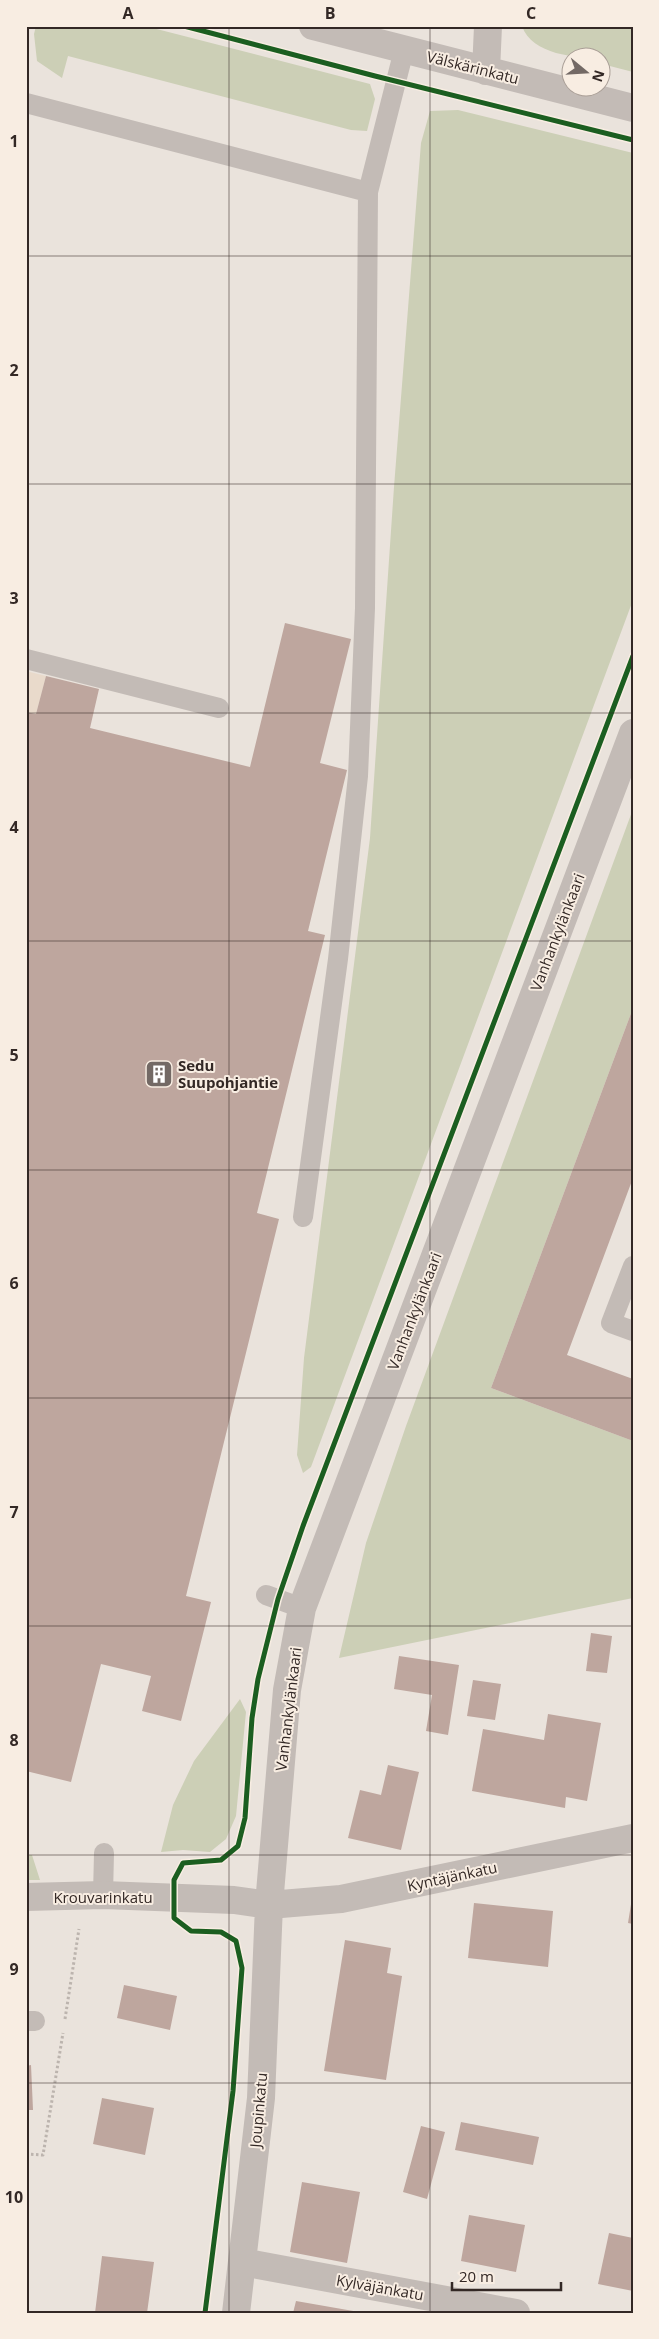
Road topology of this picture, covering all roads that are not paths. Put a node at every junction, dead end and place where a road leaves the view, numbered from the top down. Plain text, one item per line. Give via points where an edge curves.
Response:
1 (313, 26) edge
2 (488, 26) edge
3 (404, 50) junction
4 (486, 71) junction
5 (26, 103) edge
6 (633, 108) edge
7 (368, 192) junction
8 (26, 659) edge
9 (219, 708) dead end
10 (631, 746) edge
11 (303, 1217) dead end
12 (633, 1266) edge
13 (633, 1331) edge
14 (266, 1596) dead end
15 (302, 1608) junction
16 (633, 1838) edge
17 (104, 1853) dead end
18 (103, 1896) junction
19 (26, 1898) edge
20 (269, 1906) junction
21 (242, 2262) junction
22 (236, 2313) edge
23 (516, 2313) edge

1 - 3 street, Välskärinkatu
2 - 4 street
3 - 4 street, Välskärinkatu
3 - 7 lane
4 - 6 street, Välskärinkatu
5 - 7 lane
7 - 11 lane via 365,608 358,776 338,959
8 - 9 lane
10 - 15 street, Vanhankylänkaari
12 - 13 lane via 611,1323
14 - 15 lane
15 - 20 street, Vanhankylänkaari via 287,1690
16 - 20 street, Kyntäjänkatu via 340,1899
17 - 18 lane
18 - 19 street, Krouvarinkatu
18 - 20 street, Krouvarinkatu via 234,1900
20 - 21 street, Joupinkatu via 261,2098
21 - 22 street, Joupinkatu
21 - 23 street, Kylväjänkatu

